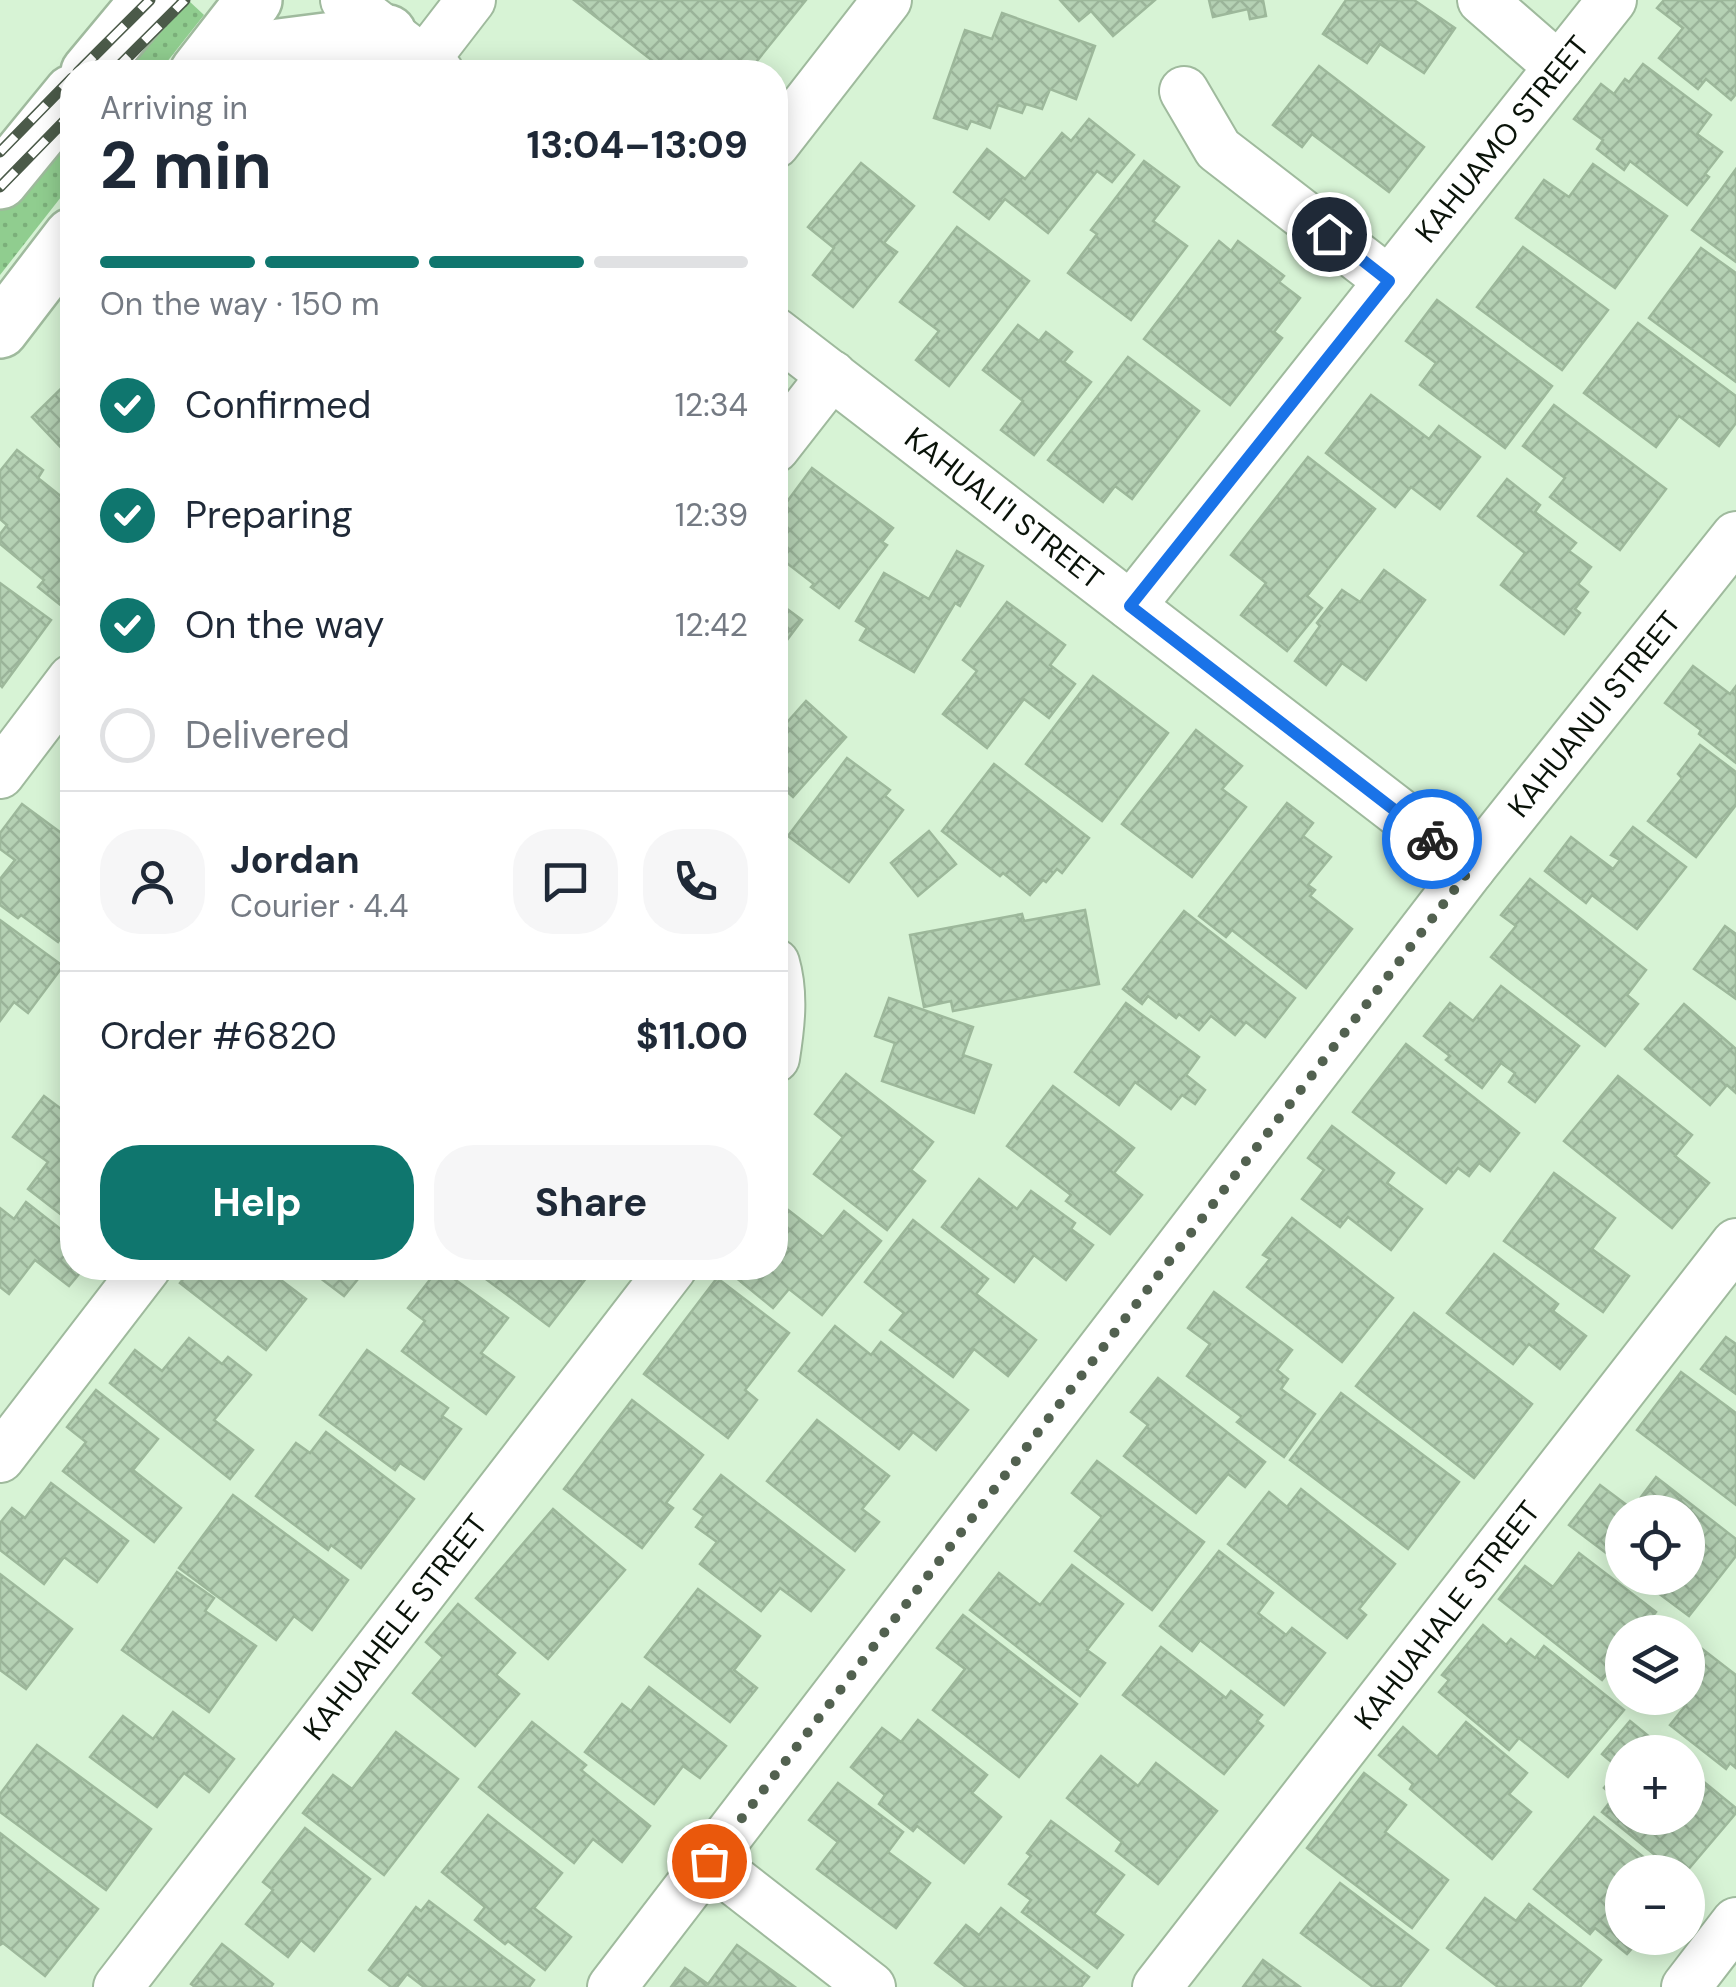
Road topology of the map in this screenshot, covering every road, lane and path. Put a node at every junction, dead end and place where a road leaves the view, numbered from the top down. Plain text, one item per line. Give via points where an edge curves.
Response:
1 (149, 0) edge
2 (254, 0) edge
3 (345, 0) edge
4 (471, 0) edge
5 (887, 0) edge
6 (1482, 0) edge
7 (1612, 0) edge
8 (409, 42) edge
9 (100, 60) edge
10 (207, 60) edge
11 (242, 60) edge
12 (1559, 67) junction
13 (1184, 90) dead end
14 (60, 108) edge
15 (788, 127) edge
16 (0, 182) edge
17 (60, 252) edge
18 (1389, 281) junction
19 (0, 330) edge
20 (788, 342) edge
21 (832, 375) junction
22 (788, 431) edge
23 (1736, 536) edge
24 (1130, 606) junction
25 (60, 695) edge
26 (0, 774) edge
27 (1471, 868) junction
28 (1736, 1243) edge
29 (137, 1280) edge
30 (663, 1280) edge
31 (0, 1458) edge
32 (709, 1861) junction
33 (1736, 1922) edge
34 (118, 1987) edge
35 (612, 1987) edge
36 (870, 1987) edge
37 (1157, 1987) edge
38 (1686, 1987) edge

1 - 9 main road
2 - 10 main road
3 - 8 street
4 - 8 street
5 - 15 street
6 - 12 street
7 - 12 street, KAHUAMO STREET
8 - 11 main road via 279,47
12 - 18 street, KAHUAMO STREET
13 - 18 street via 1218,149
14 - 16 main road
17 - 19 main road
18 - 24 street, KAHUAMO STREET
20 - 21 street, KAHUALI'I STREET
21 - 22 street
21 - 24 street, KAHUALI'I STREET
23 - 27 street, KAHUANUI STREET
24 - 27 street, KAHUALI'I STREET
25 - 26 street
27 - 32 street, KAHUANUI STREET
28 - 37 street, KAHUAHALE STREET
29 - 31 street
30 - 34 street, KAHUAHELE STREET
32 - 35 street, KAHUANUI STREET
32 - 36 street
33 - 38 street

